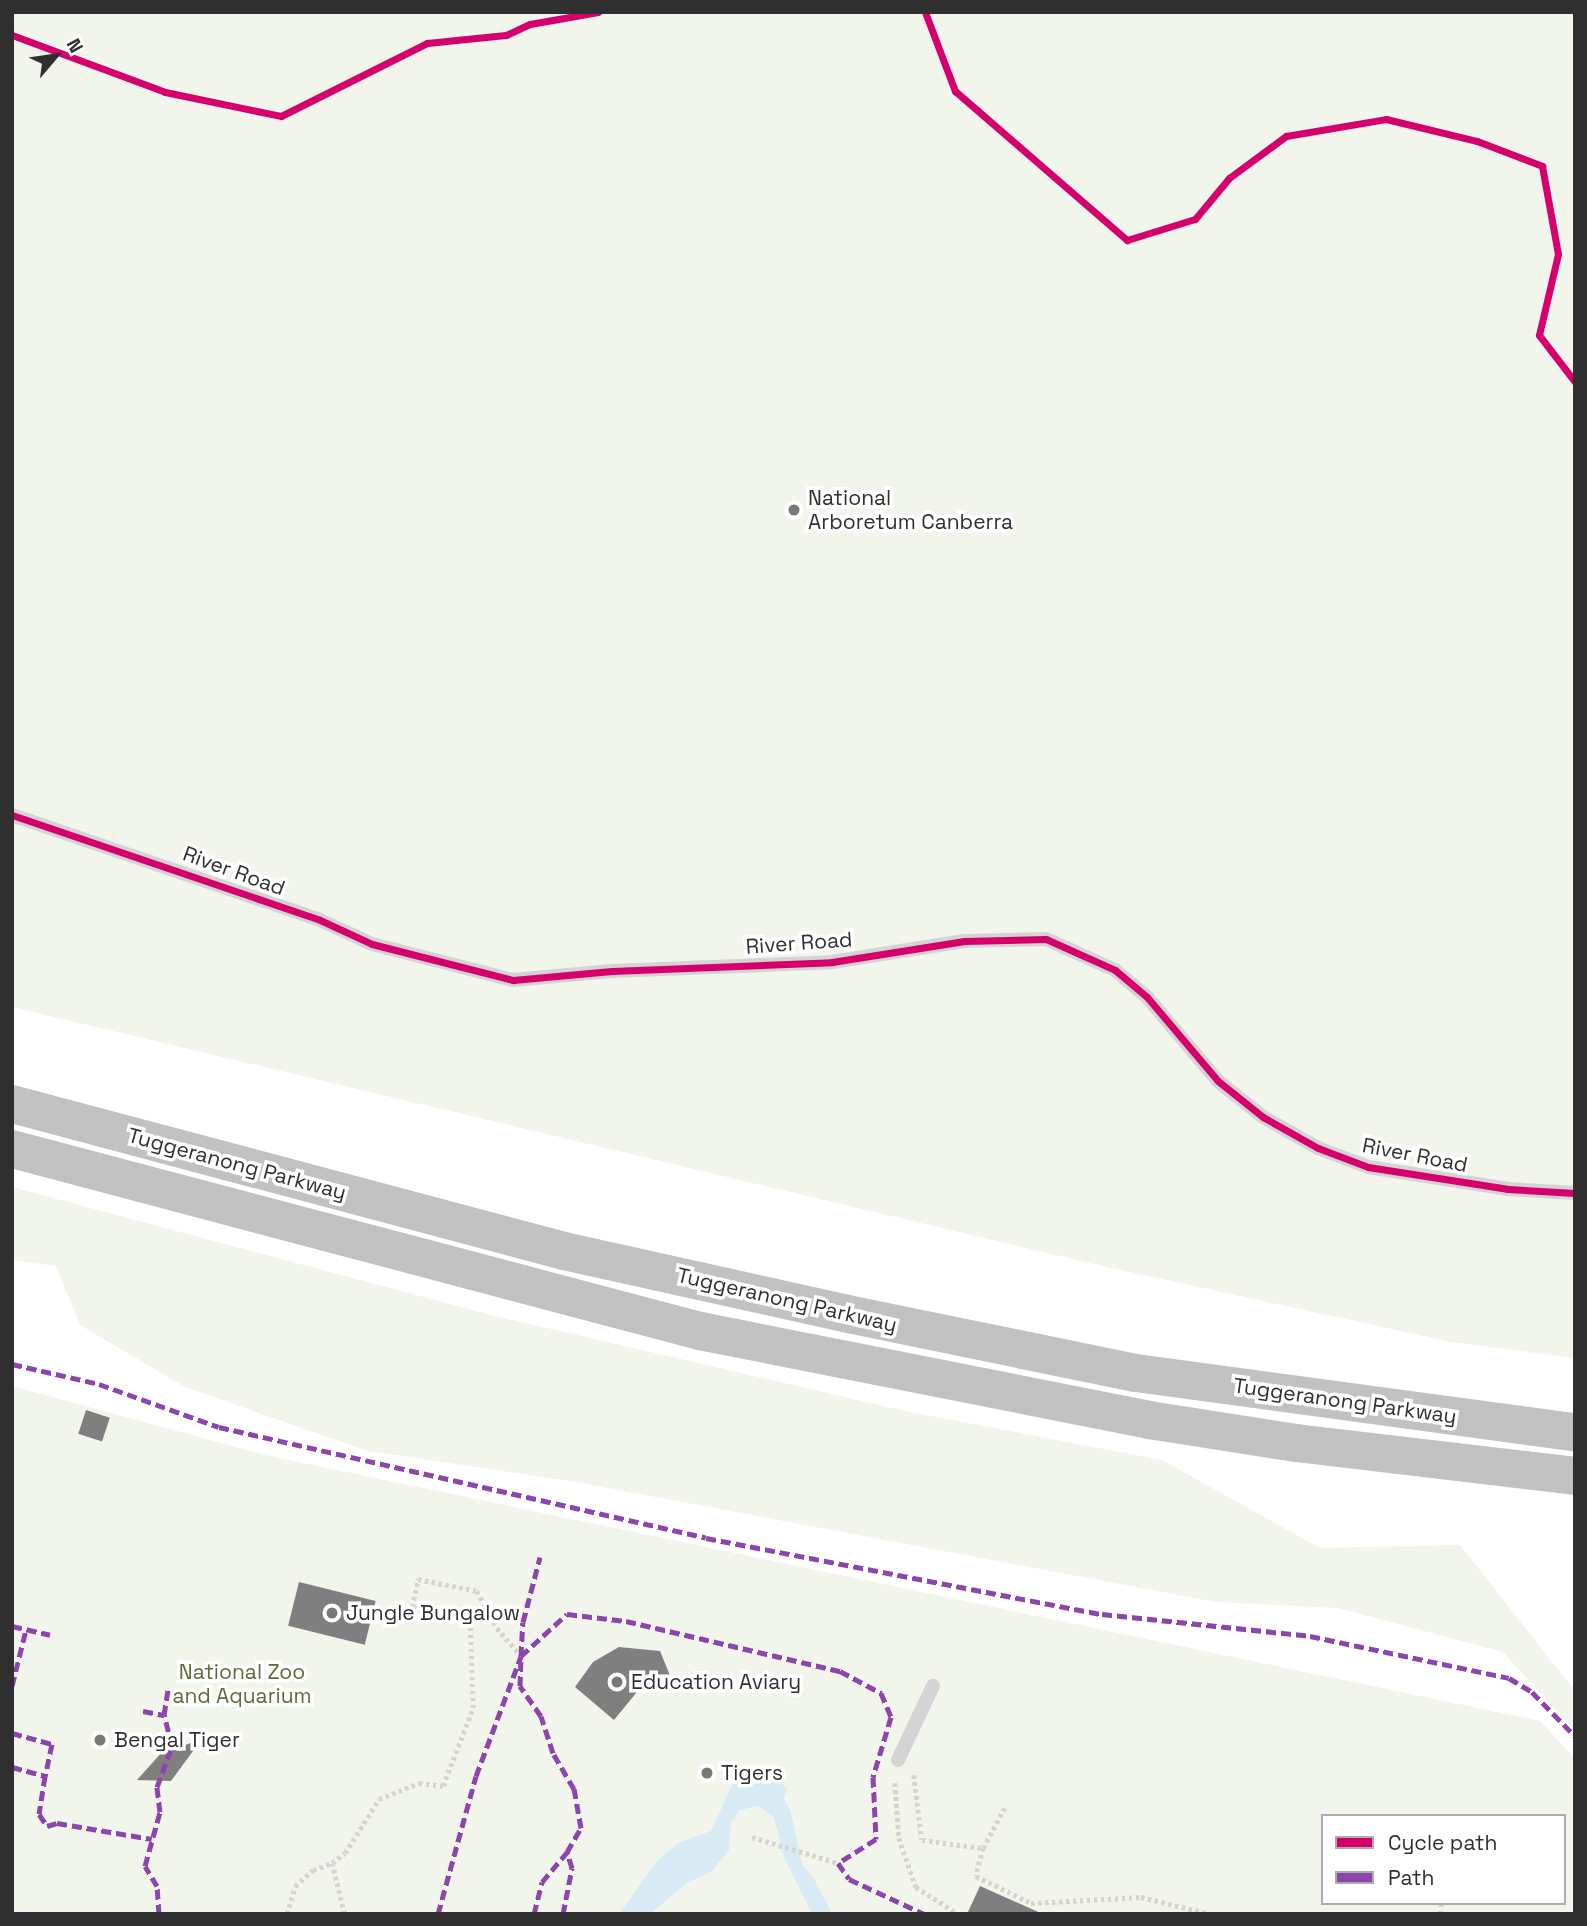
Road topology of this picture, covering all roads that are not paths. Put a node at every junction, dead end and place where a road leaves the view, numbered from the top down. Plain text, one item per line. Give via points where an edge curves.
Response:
1 (12, 815) edge
2 (12, 1104) edge
3 (12, 1149) edge
4 (1575, 1194) edge
5 (1575, 1432) edge
6 (1575, 1476) edge
7 (933, 1686) dead end
8 (898, 1760) road end

1 - 4 lane, River Road via 320,920 372,944 513,980 832,962 964,941 1046,939 1115,970 1147,997 1218,1080 1263,1117 1318,1148 1368,1167 1508,1189
2 - 5 highway, Tuggeranong Parkway via 564,1251 848,1314 1136,1373
3 - 6 highway, Tuggeranong Parkway via 699,1331 1149,1420 1377,1454
7 - 8 lane

